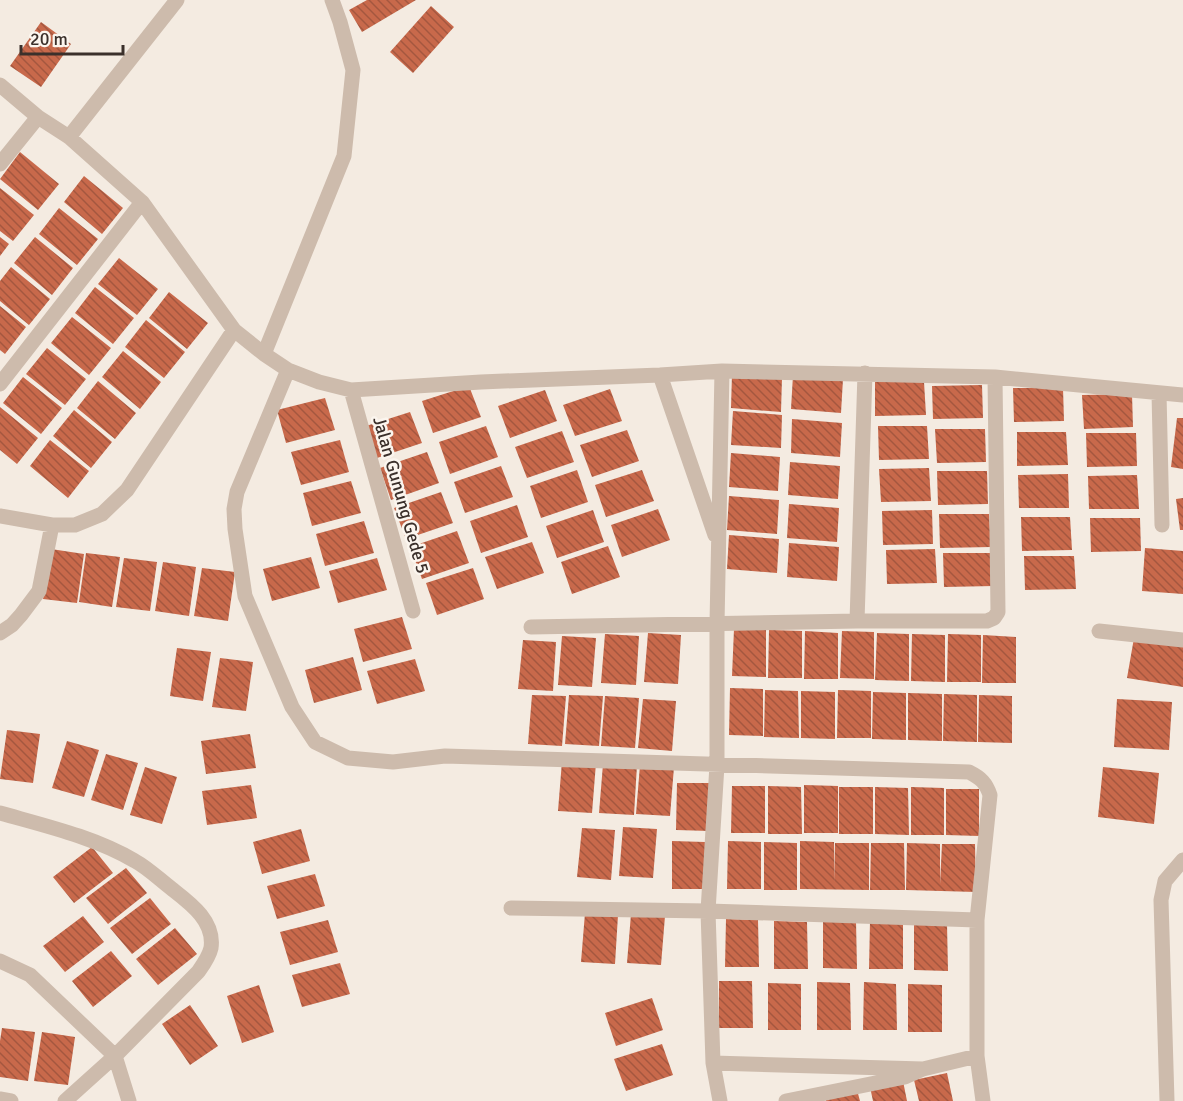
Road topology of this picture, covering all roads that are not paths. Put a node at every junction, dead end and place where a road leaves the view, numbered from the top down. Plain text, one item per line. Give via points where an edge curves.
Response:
1 (177, 0) edge
2 (332, 0) edge
3 (0, 85) edge
4 (38, 117) junction
5 (69, 137) junction
6 (0, 164) edge
7 (142, 202) junction
8 (234, 330) junction
9 (264, 354) junction
10 (288, 370) junction
11 (722, 371) junction
12 (865, 373) junction
13 (660, 375) junction
14 (995, 376) junction
15 (0, 384) edge
16 (351, 390) junction
17 (1159, 393) junction
18 (1183, 395) edge
19 (0, 516) edge
20 (52, 525) junction
21 (1162, 525) dead end
22 (719, 547) junction
23 (412, 610) dead end
24 (857, 621) junction
25 (717, 624) junction
26 (531, 627) dead end
27 (1099, 632) dead end
28 (0, 633) edge
29 (1183, 640) edge
30 (717, 765) junction
31 (0, 813) edge
32 (1183, 860) edge
33 (512, 908) dead end
34 (708, 911) junction
35 (977, 920) junction
36 (0, 961) edge
37 (115, 1056) junction
38 (977, 1056) junction
39 (713, 1063) junction
40 (923, 1070) junction
41 (0, 1099) edge
42 (11, 1101) edge
43 (65, 1101) edge
44 (129, 1101) edge
45 (720, 1101) edge
46 (786, 1101) edge
47 (983, 1101) edge
48 (1167, 1101) edge

1 - 5 street
2 - 9 street via 353,70 344,156
3 - 4 street
4 - 5 street
4 - 6 street
5 - 7 street
7 - 8 street
7 - 15 street
8 - 9 street
8 - 20 street via 127,490 102,514 75,525
9 - 10 street
10 - 16 street
10 - 30 street via 237,492 235,529 245,596 292,707 315,742 348,758 393,762 445,756
11 - 12 street
11 - 13 street
11 - 22 street
12 - 14 street
12 - 24 street
13 - 16 street
13 - 22 street
14 - 17 street
14 - 24 street via 998,612 987,621
16 - 23 street, Jalan Gunung Gede 5
17 - 18 street
17 - 21 street
19 - 20 street
20 - 28 street via 39,591 12,625
22 - 25 street
24 - 25 street
25 - 26 street
25 - 30 street
27 - 29 street
30 - 34 street
30 - 35 street via 969,772 980,777 990,795
31 - 37 street via 100,843 137,861 193,906 208,926 211,948 198,972
32 - 48 street via 1166,881 1161,900
33 - 34 street
34 - 35 street
34 - 39 street
35 - 38 street
36 - 37 street via 30,975
37 - 43 street
37 - 44 street
38 - 40 street
38 - 47 street
39 - 40 street
39 - 45 street
40 - 46 street
41 - 42 street

